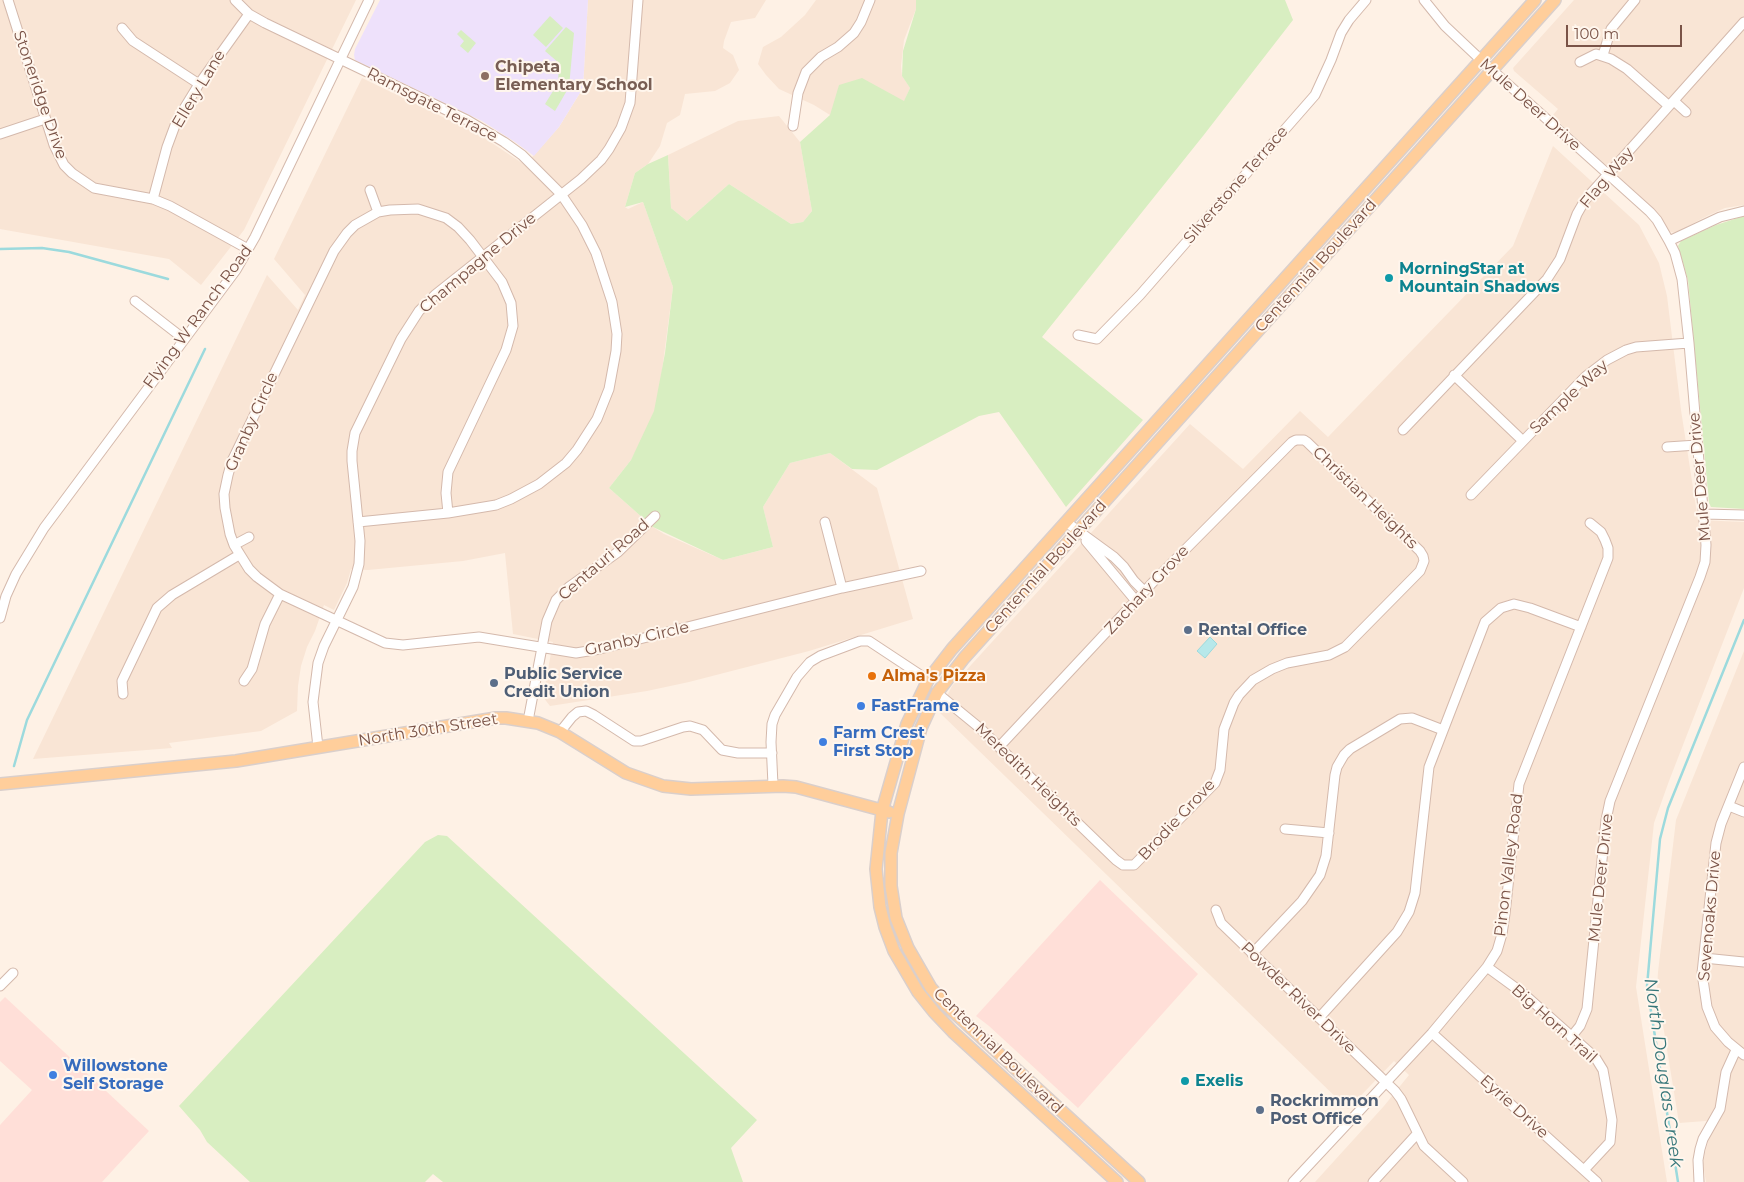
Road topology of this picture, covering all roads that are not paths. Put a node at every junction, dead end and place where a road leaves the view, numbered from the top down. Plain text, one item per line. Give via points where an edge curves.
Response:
1 (8, 0) edge
2 (235, 0) edge
3 (369, 0) edge
4 (638, 0) edge
5 (870, 0) edge
6 (1366, 0) edge
7 (1424, 0) edge
8 (1535, 0) edge
9 (1555, 0) edge
10 (1635, 0) edge
11 (250, 14) junction
12 (1744, 22) edge
13 (122, 28) dead end
14 (1603, 56) junction
15 (340, 60) junction
16 (1481, 60) junction
17 (1580, 62) dead end
18 (1492, 70) junction
19 (199, 84) junction
20 (1671, 104) junction
21 (1686, 112) dead end
22 (45, 119) junction
23 (793, 126) dead end
24 (0, 134) edge
25 (1608, 174) junction
26 (370, 190) dead end
27 (561, 194) junction
28 (153, 199) junction
29 (1744, 211) edge
30 (378, 212) junction
31 (1669, 241) junction
32 (248, 249) junction
33 (482, 257) junction
34 (135, 301) dead end
35 (1078, 335) dead end
36 (184, 339) junction
37 (1689, 342) junction
38 (1454, 376) junction
39 (1403, 430) dead end
40 (1300, 440) joint
41 (1523, 441) junction
42 (1697, 445) junction
43 (1667, 447) dead end
44 (1471, 495) dead end
45 (448, 513) junction
46 (1704, 514) junction
47 (1744, 515) edge
48 (655, 516) dead end
49 (358, 522) junction
50 (825, 522) dead end
51 (1066, 522) junction
52 (1590, 523) dead end
53 (1078, 531) junction
54 (249, 537) dead end
55 (234, 545) junction
56 (239, 555) junction
57 (1424, 561) joint
58 (921, 571) dead end
59 (842, 588) junction
60 (1144, 591) junction
61 (280, 594) junction
62 (1136, 601) junction
63 (0, 618) edge
64 (337, 621) junction
65 (1581, 628) junction
66 (542, 648) junction
67 (928, 680) junction
68 (244, 681) dead end
69 (123, 694) dead end
70 (937, 694) junction
71 (528, 721) junction
72 (1444, 730) junction
73 (560, 732) junction
74 (318, 747) junction
75 (999, 748) junction
76 (772, 753) junction
77 (1744, 767) edge
78 (0, 784) edge
79 (773, 786) junction
80 (1729, 806) junction
81 (882, 811) junction
82 (1744, 812) edge
83 (898, 814) junction
84 (1285, 829) dead end
85 (1329, 833) junction
86 (1116, 860) joint
87 (1216, 910) dead end
88 (1252, 954) junction
89 (1704, 958) junction
90 (1744, 962) edge
91 (1487, 967) junction
92 (13, 973) dead end
93 (0, 986) edge
94 (1319, 1018) junction
95 (1432, 1033) junction
96 (1571, 1037) junction
97 (1740, 1052) edge
98 (1386, 1083) junction
99 (1417, 1134) junction
100 (1584, 1170) junction
101 (1117, 1182) edge
102 (1139, 1182) edge
103 (1293, 1182) edge
104 (1373, 1182) edge
105 (1463, 1182) edge
106 (1597, 1182) edge
107 (1700, 1182) edge

1 - 22 street, Stoneridge Drive
2 - 11 street, Ramsgate Terrace
3 - 15 street, Flying W Ranch Road
4 - 27 street, Champagne Drive via 633,87 626,116 601,160
5 - 23 street via 854,33 806,72 798,94
6 - 35 street, Silverstone Terrace via 1341,33 1315,95 1140,295 1097,339
7 - 16 street, Mule Deer Drive via 1445,26
8 - 16 main road, Centennial Boulevard
9 - 18 main road, Centennial Boulevard
10 - 14 street via 1611,29
11 - 15 street, Ramsgate Terrace
11 - 19 street, Ellery Lane
12 - 20 street, Flag Way
13 - 19 street via 132,41
14 - 17 street via 1596,54
14 - 20 street via 1619,63
15 - 27 street, Ramsgate Terrace via 467,120 504,142
15 - 32 street, Flying W Ranch Road
16 - 18 street, Mule Deer Drive
16 - 51 main road, Centennial Boulevard
18 - 25 street, Mule Deer Drive
18 - 53 main road, Centennial Boulevard
19 - 28 street, Ellery Lane via 177,120
20 - 21 street
20 - 25 street, Flag Way
22 - 24 street
22 - 28 street, Stoneridge Drive via 58,155 80,180 104,191
25 - 31 street, Mule Deer Drive via 1650,212
25 - 38 street, Flag Way via 1581,207 1564,261
26 - 30 street
27 - 33 street, Champagne Drive
27 - 45 street, Ramsgate Terrace via 589,237 612,302 616,351 604,404 566,463 539,484 496,505
28 - 32 street, Stoneridge Drive
29 - 31 street via 1720,216
30 - 33 street, Granby Circle via 418,209 446,218 470,240
30 - 55 street, Granby Circle via 355,225 334,251 232,461 224,494
31 - 37 street, Mule Deer Drive via 1682,279
32 - 36 street, Flying W Ranch Road
33 - 45 street, Granby Circle via 508,293 513,326 506,350 450,466
33 - 49 street, Champagne Drive via 415,315 359,424 352,451
34 - 36 street
36 - 63 street, Flying W Ranch Road via 44,528 16,574
37 - 41 street, Sample Way via 1636,347 1607,360 1586,376
37 - 42 street, Mule Deer Drive
38 - 39 street, Flag Way
38 - 41 street
40 - 57 street, Christian Heights via 1307,442 1420,551
40 - 60 street, Zachary Grove via 1292,442
41 - 44 street, Sample Way
42 - 43 street
42 - 46 street, Mule Deer Drive
45 - 49 street, Ramsgate Terrace
46 - 47 street
46 - 96 street, Mule Deer Drive via 1706,545 1703,569 1610,802 1587,1009
48 - 66 street, Centauri Road via 609,559 562,592 551,610
49 - 64 street, Champagne Drive via 360,554 357,575
50 - 59 street
51 - 53 street
51 - 67 main road, Centennial Boulevard
52 - 65 street, Pinon Valley Road via 1605,540 1608,558
53 - 60 street via 1124,566
53 - 62 street
53 - 70 main road, Centennial Boulevard via 964,658
54 - 55 street
55 - 56 street, Granby Circle
56 - 61 street, Granby Circle via 257,578
56 - 69 street via 172,595 157,608 122,680
57 - 86 street, Brodie Grove via 1420,570 1345,647 1328,655 1287,663 1254,680 1239,696 1227,721 1215,783 1137,863 1129,866
58 - 59 street, Granby Circle
59 - 66 street, Granby Circle via 600,649 576,653
60 - 62 street, Zachary Grove
61 - 64 street, Granby Circle
61 - 68 street via 262,633 252,669
62 - 75 street, Zachary Grove
64 - 66 street, Granby Circle via 393,644 479,637
64 - 74 street, Champagne Drive via 324,646 315,676 313,702
65 - 72 street via 1522,605 1495,611 1482,629
65 - 91 street, Pinon Valley Road via 1519,784 1502,934
66 - 71 street, Centauri Road
67 - 76 street via 869,642 860,641 820,656 804,668 775,715
67 - 81 main road, Centennial Boulevard via 906,724
70 - 75 street, Meredith Heights via 970,719
70 - 83 main road, Centennial Boulevard via 921,728
71 - 73 main road, North 30th Street
71 - 74 main road, North 30th Street via 496,718
72 - 85 street via 1412,718 1400,719 1350,749 1337,767
72 - 94 street via 1427,776 1415,893 1409,912 1396,932
73 - 76 street via 578,712 586,711 634,741 690,726 703,730 722,750
73 - 79 main road, North 30th Street via 626,773 662,786 691,789
74 - 78 main road, North 30th Street via 236,760
75 - 86 street, Meredith Heights
76 - 79 street
77 - 80 street, Sevenoaks Drive
79 - 81 main road, North 30th Street via 796,787
80 - 82 street
80 - 89 street, Sevenoaks Drive via 1716,843
81 - 83 main road, North 30th Street
81 - 101 main road, Centennial Boulevard via 877,888 885,927 906,974 954,1034
83 - 102 main road, Centennial Boulevard via 891,853 891,886 896,918 926,981 946,1005
84 - 85 street
85 - 88 street via 1323,867 1309,892
87 - 88 street, Powder River Drive via 1221,923
88 - 94 street, Powder River Drive
89 - 90 street
89 - 97 street, Sevenoaks Drive via 1707,1008 1721,1035
91 - 95 street, Pinon Valley Road
91 - 96 street, Big Horn Trail via 1524,994
92 - 93 street
94 - 98 street, Powder River Drive
95 - 98 street, Pinon Valley Road
95 - 100 street, Eyrie Drive
96 - 100 street, Big Horn Trail via 1595,1058 1603,1070 1612,1120 1610,1142
97 - 107 street via 1726,1072 1720,1109 1700,1148
98 - 99 street, Powder River Drive via 1401,1099
98 - 103 street, Pinon Valley Road
99 - 104 street
99 - 105 street, Powder River Drive via 1424,1146
100 - 106 street, Eyrie Drive

